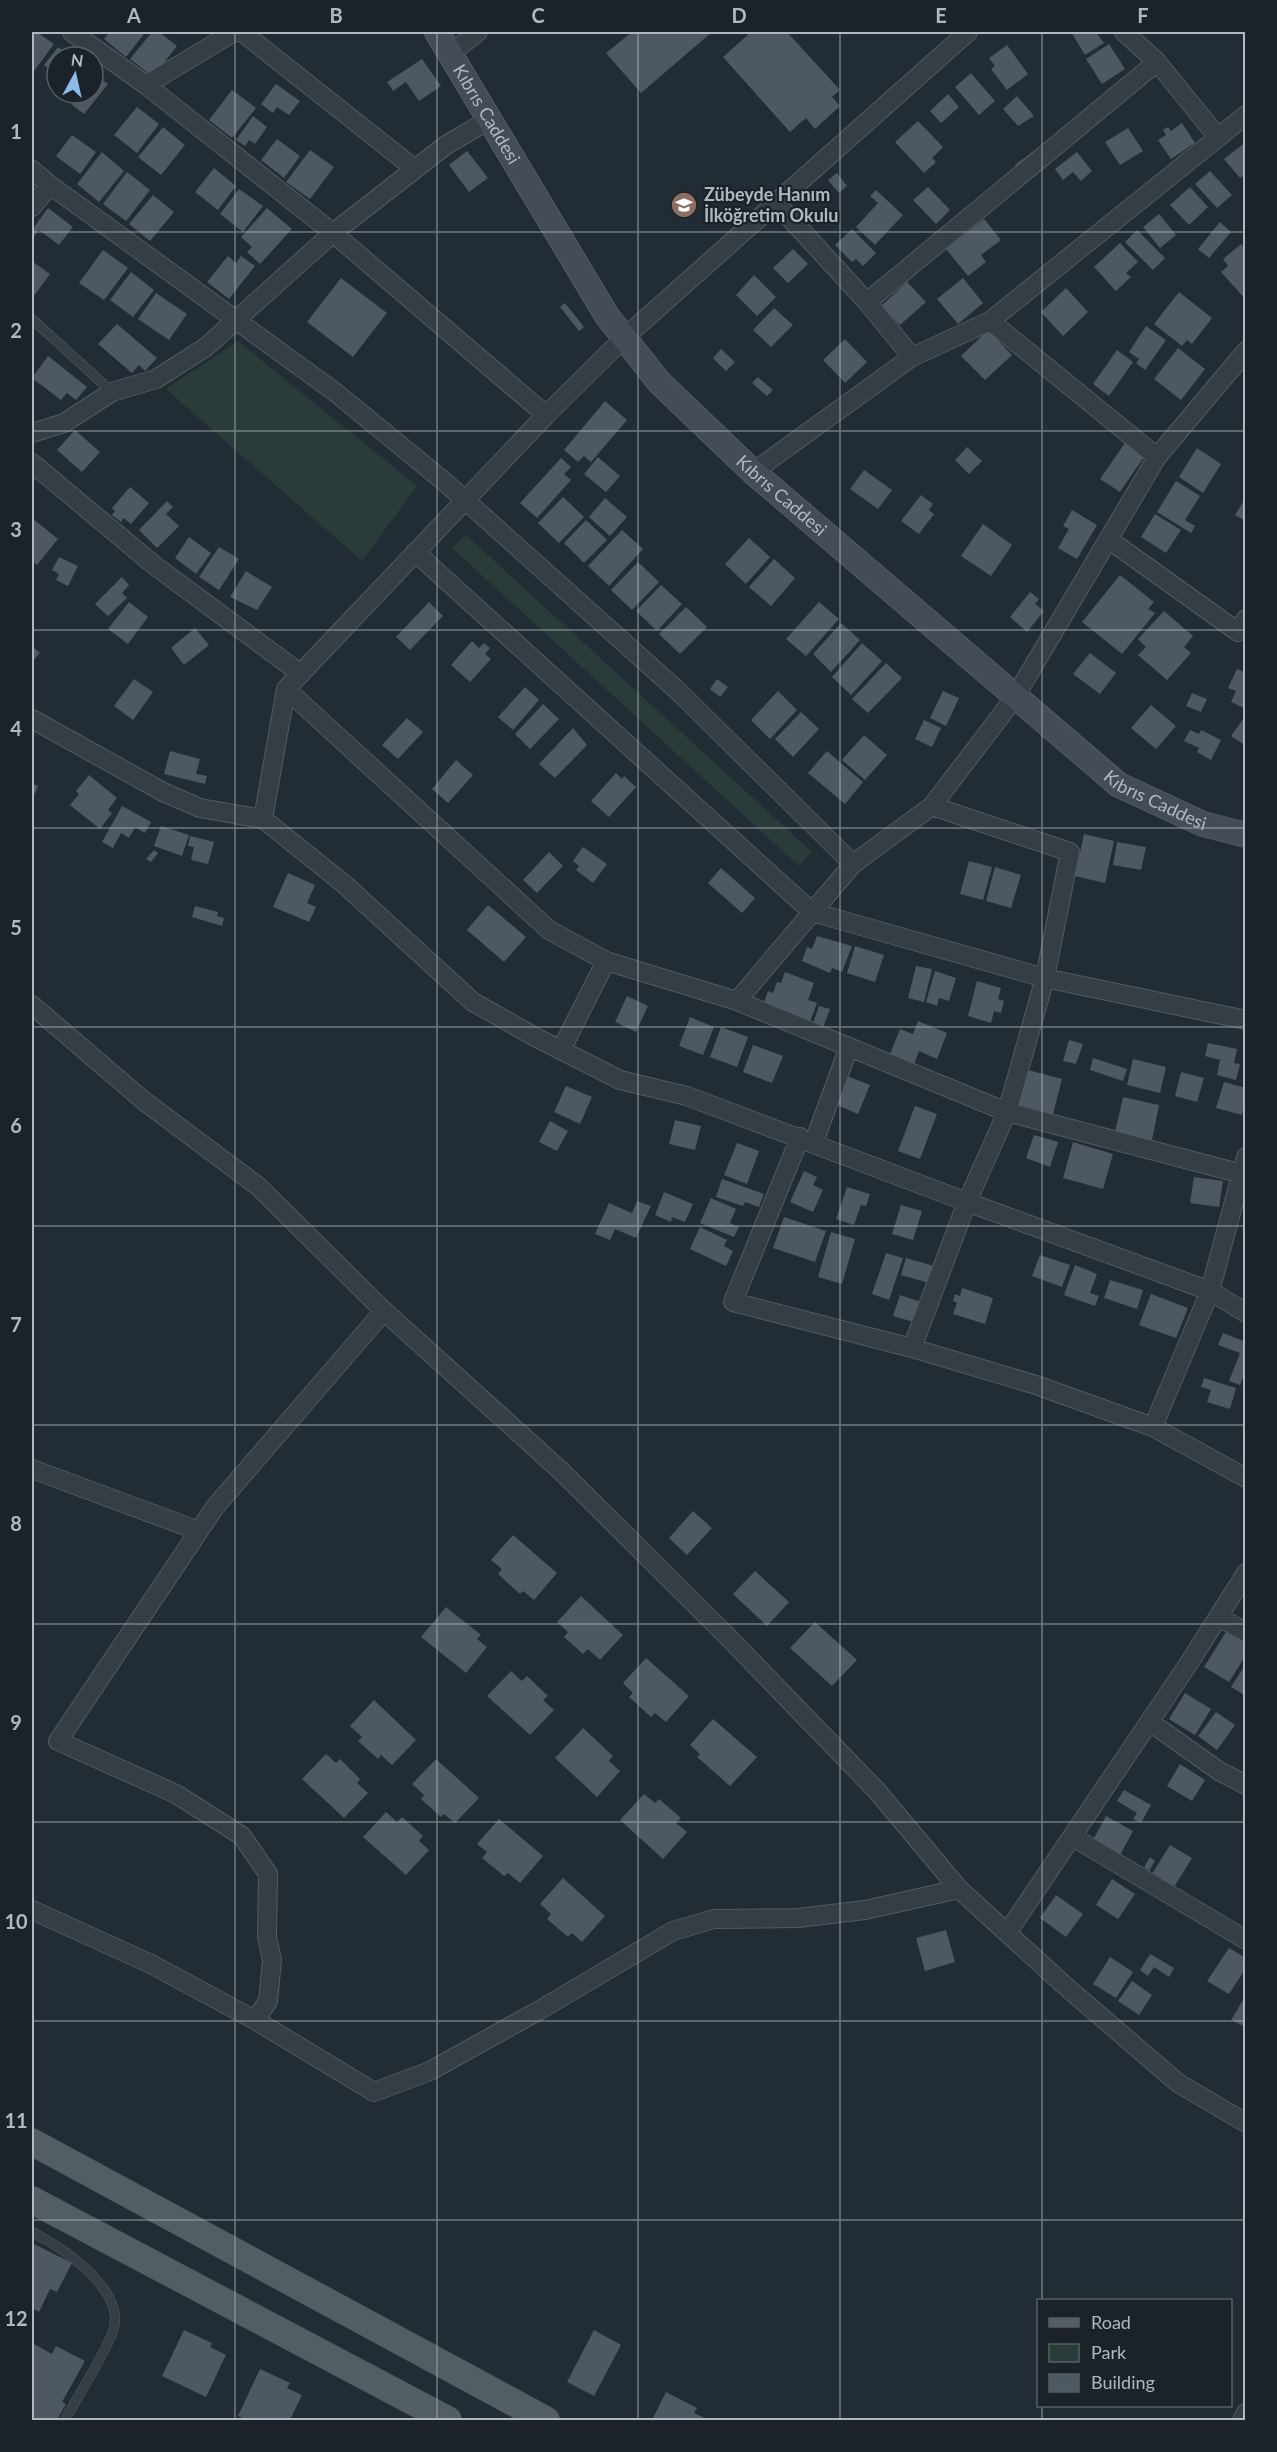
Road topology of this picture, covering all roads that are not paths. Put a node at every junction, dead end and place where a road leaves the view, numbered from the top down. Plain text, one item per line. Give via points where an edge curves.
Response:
1 (72, 32) edge
2 (234, 32) edge
3 (242, 32) edge
4 (437, 32) edge
5 (478, 32) edge
6 (968, 32) edge
7 (1124, 32) edge
8 (450, 54) junction
9 (1157, 62) junction
10 (146, 85) junction
11 (1245, 115) edge
12 (489, 120) junction
13 (1217, 136) junction
14 (32, 170) edge
15 (415, 170) junction
16 (50, 184) junction
17 (777, 204) junction
18 (32, 207) edge
19 (333, 233) junction
20 (867, 302) junction
21 (32, 319) edge
22 (990, 321) junction
23 (237, 322) junction
24 (624, 338) junction
25 (1245, 351) edge
26 (912, 357) junction
27 (112, 392) junction
28 (546, 415) junction
29 (32, 433) edge
30 (1156, 457) junction
31 (32, 463) edge
32 (753, 472) junction
33 (466, 501) junction
34 (1108, 539) junction
35 (415, 552) junction
36 (1243, 628) edge
37 (301, 674) junction
38 (286, 689) junction
39 (1015, 697) junction
40 (32, 719) edge
41 (932, 806) junction
42 (263, 819) junction
43 (1245, 835) edge
44 (853, 864) junction
45 (812, 912) junction
46 (606, 961) junction
47 (1045, 978) junction
48 (737, 1001) junction
49 (32, 1005) edge
50 (1245, 1020) edge
51 (849, 1047) junction
52 (561, 1050) junction
53 (1007, 1112) junction
54 (807, 1140) junction
55 (1244, 1168) edge
56 (967, 1202) junction
57 (1210, 1291) junction
58 (384, 1311) junction
59 (1245, 1313) edge
60 (912, 1348) junction
61 (1153, 1427) junction
62 (32, 1468) edge
63 (1245, 1478) edge
64 (199, 1531) junction
65 (1245, 1573) edge
66 (1218, 1617) junction
67 (1245, 1632) edge
68 (1150, 1722) junction
69 (1245, 1785) edge
70 (1073, 1837) junction
71 (959, 1889) junction
72 (32, 1910) edge
73 (1007, 1934) junction
74 (1245, 1940) edge
75 (255, 2020) junction
76 (1245, 2123) edge
77 (32, 2142) edge
78 (32, 2200) edge
79 (32, 2232) edge
80 (1245, 2413) edge
81 (65, 2421) edge
82 (448, 2421) edge
83 (546, 2421) edge
84 (1242, 2421) edge

1 - 10 street
2 - 10 street
3 - 15 street
4 - 8 main road, Kıbrıs Caddesi
5 - 8 street
6 - 17 street
7 - 9 street
8 - 12 main road, Kıbrıs Caddesi
9 - 13 street
9 - 20 street
10 - 19 street
11 - 13 street
12 - 15 street via 446,145
12 - 24 main road, Kıbrıs Caddesi
13 - 22 street
14 - 16 street
15 - 19 street
16 - 18 street
16 - 23 street
17 - 20 street
17 - 24 street
19 - 23 street
19 - 28 street
20 - 26 street
21 - 27 lane
22 - 26 street
22 - 30 street
23 - 27 street via 156,379
23 - 33 street via 335,392
24 - 28 street
24 - 32 main road, Kıbrıs Caddesi via 658,382
25 - 30 street
26 - 32 street
27 - 29 street via 64,423
28 - 33 street
30 - 34 street
31 - 37 street via 154,565
32 - 39 main road, Kıbrıs Caddesi
33 - 35 street
33 - 44 street via 678,691
34 - 36 street
34 - 39 street
35 - 37 street
35 - 45 street
37 - 38 street
38 - 42 street
38 - 46 street via 549,930
39 - 41 street
39 - 43 main road, Kıbrıs Caddesi via 1119,785 1203,824
40 - 42 street via 163,792 200,808
41 - 44 street
41 - 47 street via 1070,852
42 - 52 street via 344,884 473,1002
44 - 45 street
45 - 47 street
45 - 48 street
46 - 48 street
46 - 52 street
47 - 50 street
47 - 53 street
48 - 51 street
49 - 58 street via 144,1101 259,1187
51 - 53 street
51 - 54 street
52 - 54 street via 620,1080 687,1096
53 - 55 street
53 - 56 street
54 - 56 street
54 - 60 street via 732,1302
55 - 57 street
56 - 57 street
56 - 60 street
57 - 59 street
57 - 61 street
58 - 64 street via 215,1507
58 - 71 street via 560,1470 727,1636 877,1791
60 - 61 street via 1036,1385
61 - 63 street
62 - 64 street
64 - 75 street via 58,1741 176,1794 242,1836 268,1874 267,1937 272,1960 268,2001
65 - 66 street
66 - 67 street
66 - 68 street
68 - 69 street
68 - 70 street
70 - 73 street
70 - 74 street
71 - 73 street
71 - 75 street via 865,1910 798,1918 714,1919 673,1931 430,2071 374,2092
72 - 75 street via 151,1964
73 - 76 street via 1178,2083
77 - 83 main road
78 - 82 main road
79 - 81 lane via 60,2247 95,2278 114,2307 113,2330
80 - 84 street

